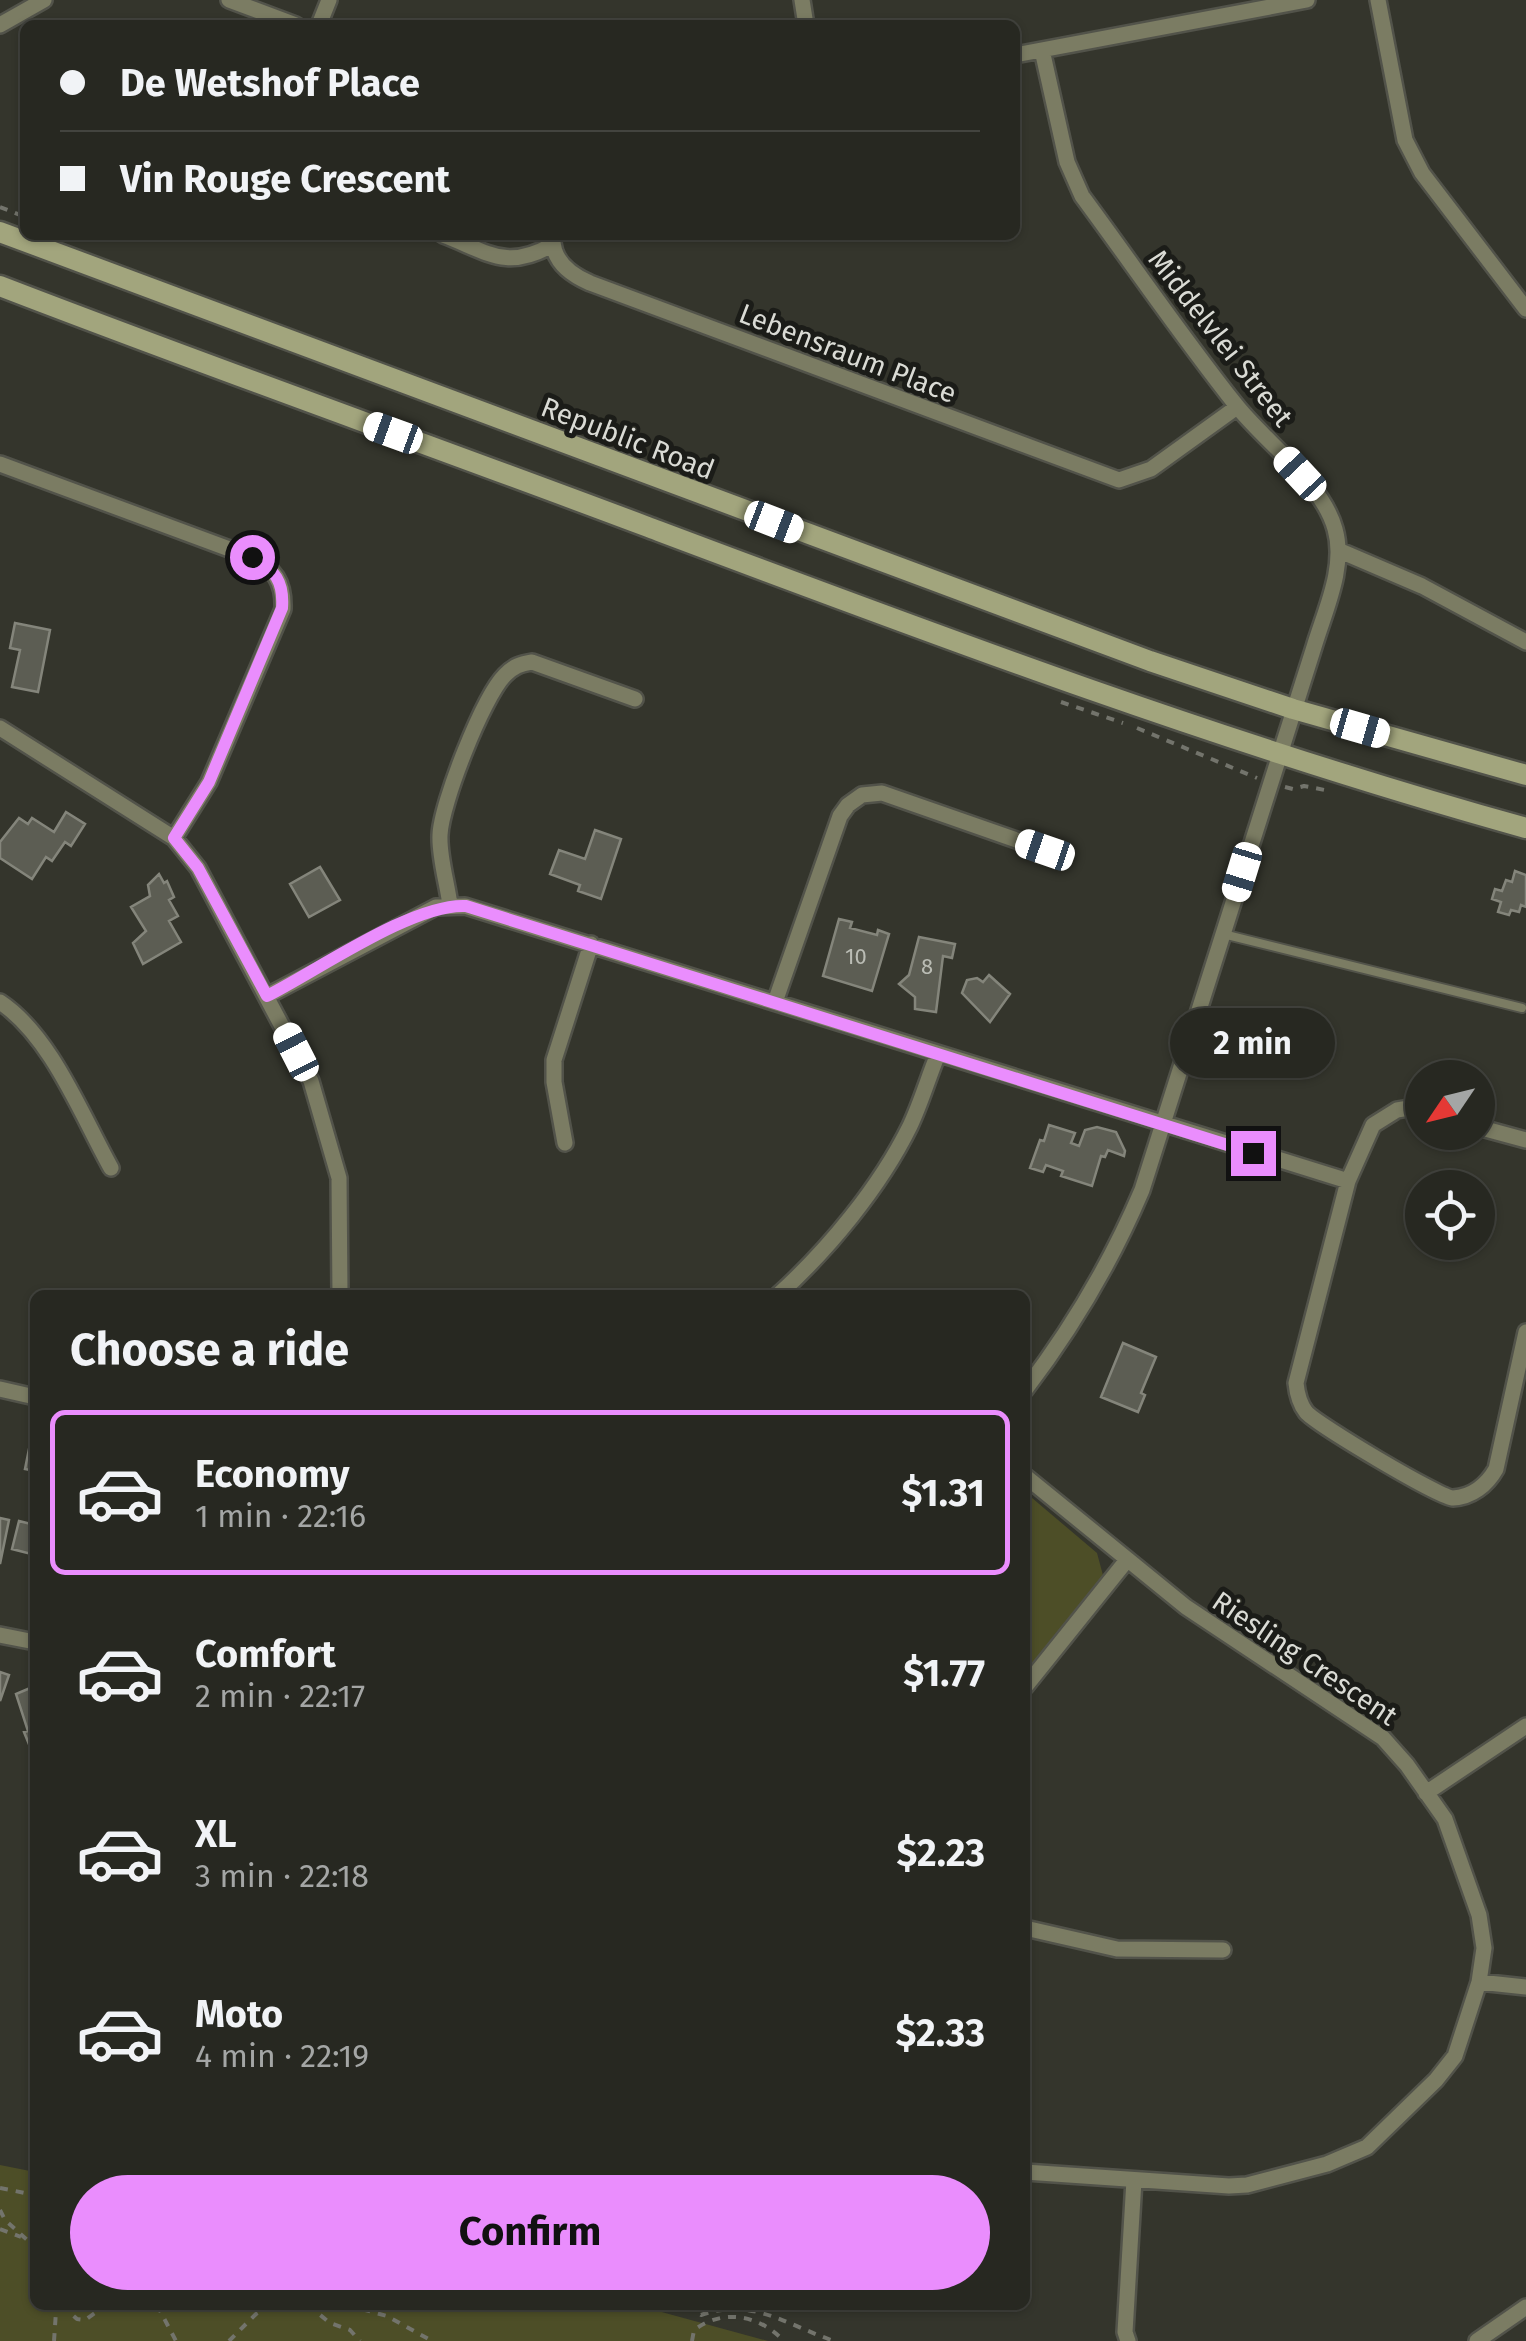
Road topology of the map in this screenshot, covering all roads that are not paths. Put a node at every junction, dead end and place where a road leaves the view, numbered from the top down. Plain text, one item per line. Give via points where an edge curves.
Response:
1 (44, 0) edge
2 (229, 0) edge
3 (1307, 0) edge
4 (1378, 0) edge
5 (1274, 3) edge
6 (283, 20) edge
7 (0, 25) edge
8 (1042, 50) junction
9 (1020, 54) edge
10 (21, 240) edge
11 (457, 240) edge
12 (552, 240) edge
13 (0, 286) edge
14 (0, 294) edge
15 (40, 302) junction
16 (1526, 309) edge
17 (1238, 407) junction
18 (0, 464) edge
19 (1338, 550) junction
20 (1526, 642) edge
21 (635, 699) dead end
22 (1293, 709) junction
23 (0, 728) edge
24 (1280, 756) junction
25 (1526, 775) edge
26 (1526, 828) edge
27 (174, 838) junction
28 (1045, 850) dead end
29 (450, 905) junction
30 (1223, 934) junction
31 (591, 944) junction
32 (267, 996) junction
33 (0, 1002) edge
34 (775, 1002) junction
35 (1522, 1008) dead end
36 (938, 1054) junction
37 (1405, 1109) edge
38 (1162, 1125) junction
39 (1495, 1132) edge
40 (1526, 1140) edge
41 (565, 1142) dead end
42 (111, 1168) dead end
43 (1348, 1181) junction
44 (340, 1290) edge
45 (783, 1290) edge
46 (1526, 1332) edge
47 (1030, 1383) edge
48 (0, 1390) edge
49 (30, 1397) edge
50 (1030, 1480) edge
51 (1127, 1560) junction
52 (0, 1634) edge
53 (30, 1641) edge
54 (1030, 1682) edge
55 (1526, 1726) edge
56 (1426, 1792) junction
57 (1030, 1929) edge
58 (1222, 1950) dead end
59 (1478, 1982) junction
60 (1526, 1987) edge
61 (1030, 2172) edge
62 (1134, 2180) junction
63 (1526, 2307) edge
64 (1128, 2341) edge
65 (1477, 2341) edge

1 - 7 street
2 - 6 street
3 - 5 street
4 - 16 street via 1405,140 1422,173
5 - 8 street
8 - 9 street
8 - 17 street, Middelvlei Street via 1073,180
10 - 22 main road, Republic Road via 952,589
11 - 12 street, Lebensraum Place via 508,259 530,258
12 - 17 street, Lebensraum Place via 561,264 590,283 1119,480 1151,470
13 - 15 main road
14 - 15 main road
15 - 24 main road via 888,618
17 - 19 street, Middelvlei Street via 1320,497
18 - 27 street via 252,557 277,575 282,608 209,782
19 - 20 street
19 - 22 street, Middelvlei Street
21 - 29 street via 532,662 517,664 503,677 442,813
22 - 24 street, Middelvlei Street
22 - 25 main road, Republic Road
23 - 27 street
24 - 26 main road
24 - 30 street, Middelvlei Street
27 - 32 street via 198,868
28 - 34 street via 882,793 855,799 840,816
29 - 31 street
29 - 32 street via 403,922
30 - 35 lane
30 - 38 street, Middelvlei Street
31 - 34 street
31 - 41 street via 554,1060
32 - 44 street via 311,1081 336,1164
33 - 42 street via 40,1040
34 - 36 street
36 - 38 street
36 - 45 street via 909,1127 864,1198 833,1242
37 - 43 street via 1378,1119
38 - 43 street
38 - 47 street, Middelvlei Street via 1142,1190 1102,1276
39 - 40 street
43 - 46 street via 1296,1383 1298,1399 1314,1419 1441,1496 1470,1494 1496,1468
48 - 49 street
50 - 51 street, Riesling Crescent
51 - 54 street
51 - 56 street, Riesling Crescent via 1256,1656 1370,1728
52 - 53 street
55 - 56 street
56 - 59 street, Riesling Crescent via 1444,1820 1479,1916 1484,1948
57 - 58 street via 1117,1949
59 - 60 street
59 - 62 street, Riesling Crescent via 1455,2056 1367,2147 1247,2185
61 - 62 street, Riesling Crescent
62 - 64 street
63 - 65 street

